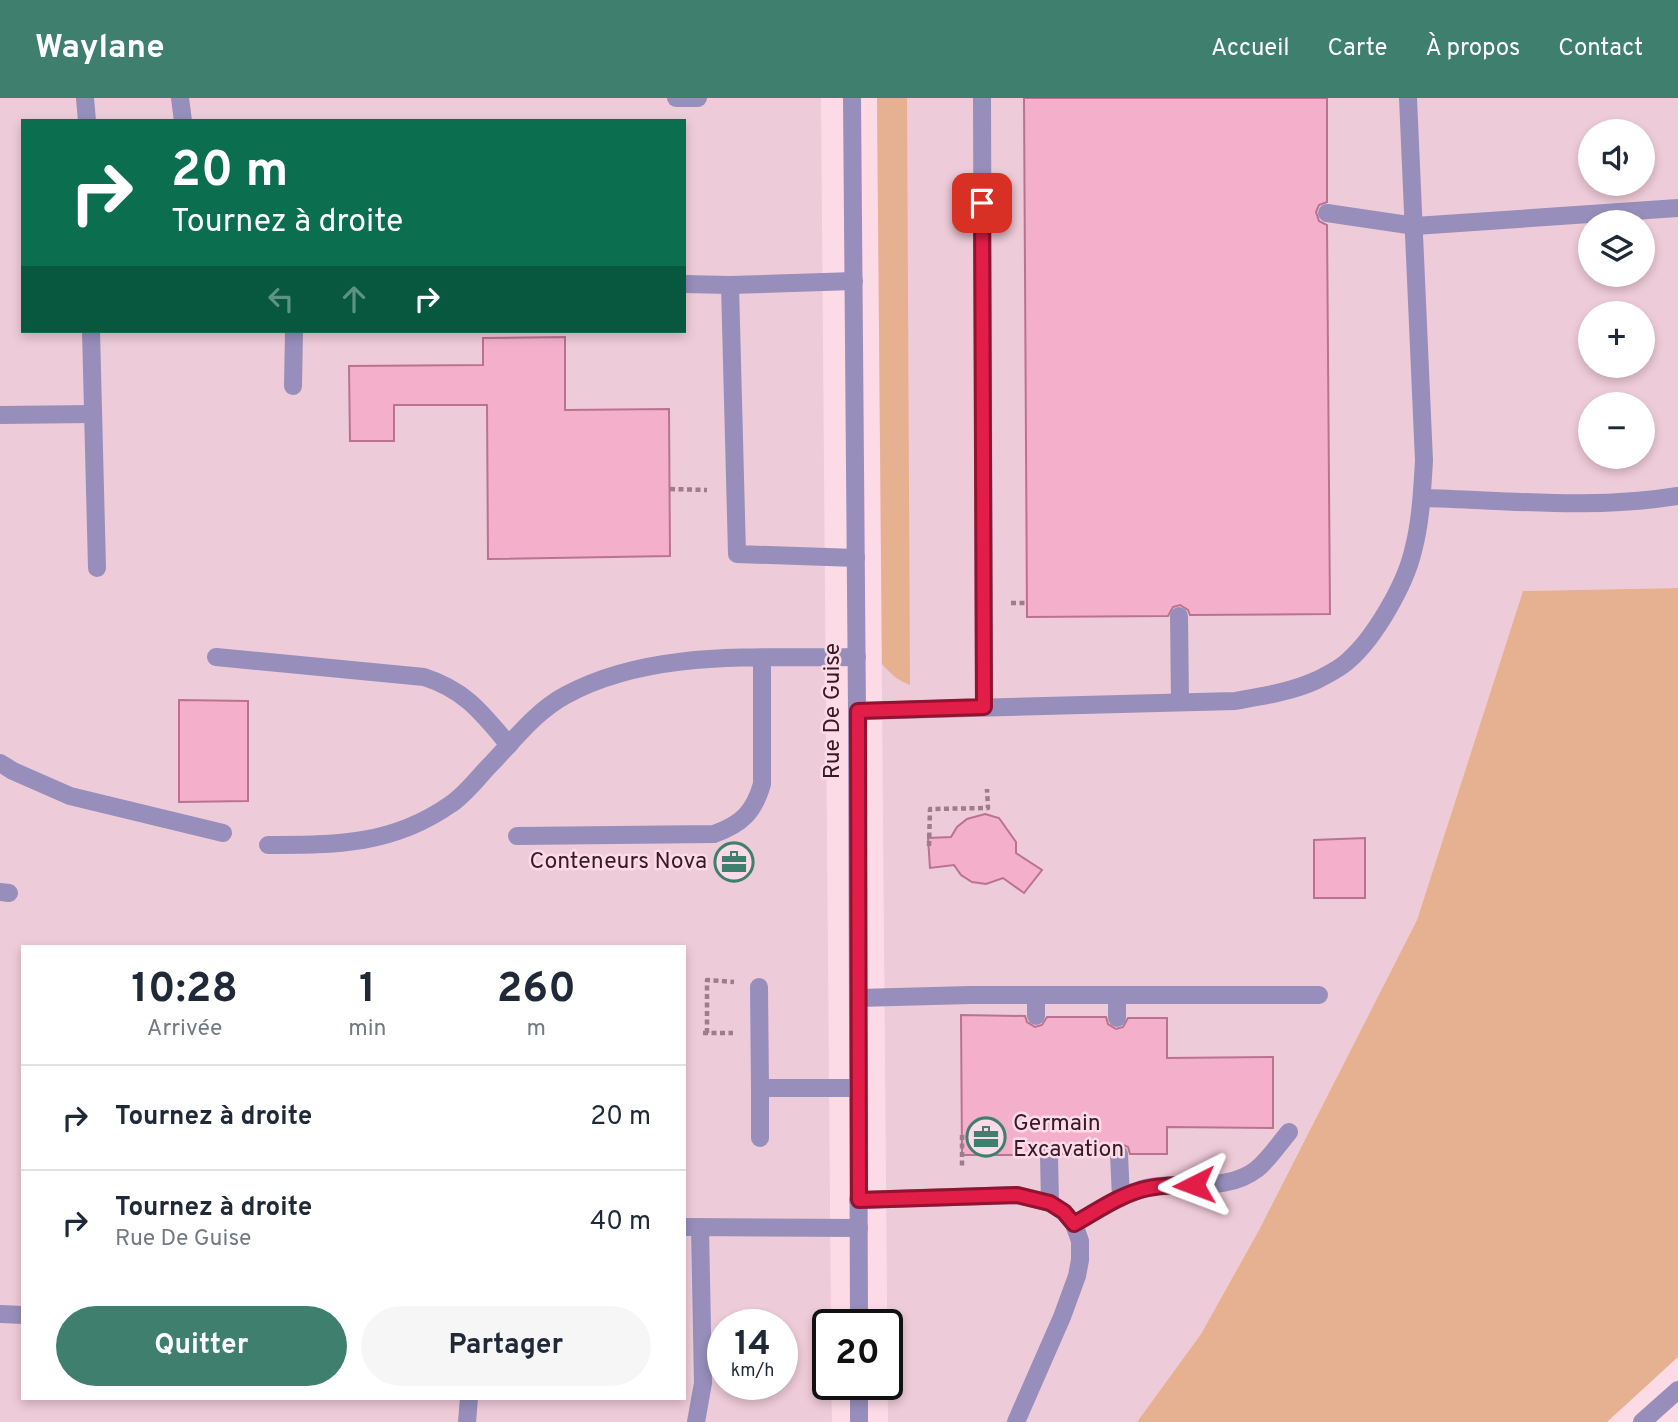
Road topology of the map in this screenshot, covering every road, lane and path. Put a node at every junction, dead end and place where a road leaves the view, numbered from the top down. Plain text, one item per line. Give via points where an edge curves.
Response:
1 (85, 98) edge
2 (180, 98) edge
3 (676, 98) edge
4 (698, 98) edge
5 (852, 98) edge
6 (982, 98) edge
7 (1408, 98) edge
8 (87, 119) edge
9 (183, 119) edge
10 (1678, 208) edge
11 (1327, 214) dead end
12 (1415, 226) junction
13 (854, 281) junction
14 (686, 284) edge
15 (730, 285) junction
16 (91, 333) edge
17 (293, 333) edge
18 (293, 386) dead end
19 (93, 414) junction
20 (0, 415) edge
21 (670, 489) dead end
22 (701, 490) dead end
23 (1678, 496) edge
24 (1422, 498) junction
25 (856, 558) junction
26 (97, 568) dead end
27 (1179, 616) dead end
28 (216, 657) dead end
29 (857, 657) junction
30 (762, 659) junction
31 (1180, 702) junction
32 (984, 707) junction
33 (858, 711) junction
34 (509, 745) junction
35 (0, 763) edge
36 (987, 789) dead end
37 (223, 833) dead end
38 (517, 836) dead end
39 (268, 845) dead end
40 (929, 846) dead end
41 (717, 979) dead end
42 (759, 988) dead end
43 (1036, 995) junction
44 (1117, 995) junction
45 (1319, 995) dead end
46 (858, 998) junction
47 (1037, 1016) dead end
48 (1117, 1017) dead end
49 (718, 1033) dead end
50 (760, 1088) junction
51 (858, 1088) junction
52 (1289, 1132) dead end
53 (962, 1135) dead end
54 (760, 1138) dead end
55 (1049, 1154) dead end
56 (1119, 1154) dead end
57 (962, 1166) dead end
58 (1121, 1198) junction
59 (859, 1200) junction
60 (1050, 1203) junction
61 (1074, 1224) junction
62 (692, 1227) edge
63 (859, 1228) junction
64 (859, 1309) edge
65 (0, 1314) edge
66 (21, 1315) edge
67 (1678, 1390) edge
68 (469, 1400) edge
69 (859, 1400) edge
70 (467, 1422) edge
71 (696, 1422) edge
72 (859, 1422) edge
73 (1016, 1422) edge
74 (1642, 1422) edge

1 - 8 street
2 - 9 street
3 - 4 street
5 - 13 street, Rue De Guise
6 - 32 street
7 - 12 street
10 - 12 street
11 - 12 street
12 - 24 street
13 - 15 street
13 - 25 street, Rue De Guise
14 - 15 street
15 - 25 street via 737,554
16 - 19 street
17 - 18 street
19 - 20 street
19 - 26 street
21 - 22 path
23 - 24 street via 1646,502 1562,503
24 - 31 street via 1413,553 1400,586 1349,661 1319,680 1288,691 1235,701
25 - 29 street, Rue De Guise
27 - 31 street
28 - 34 street via 424,677 462,695
29 - 30 street
29 - 33 street, Rue De Guise
30 - 34 street via 661,665 597,680 538,714
30 - 38 street via 762,784 748,815 714,834
31 - 32 street
32 - 33 street
33 - 46 street, Rue De Guise
34 - 39 street via 453,803 421,823 340,845
35 - 37 street via 70,796
36 - 40 path via 988,807 930,809
41 - 49 path via 707,980 705,1033
42 - 50 street
43 - 44 street
43 - 46 street
43 - 47 street
44 - 45 street
44 - 48 street
46 - 51 street, Rue De Guise
50 - 51 street
50 - 54 street
51 - 59 street, Rue De Guise
52 - 58 street via 1259,1168 1233,1181 1149,1188
53 - 57 path
55 - 60 street
56 - 58 street
58 - 61 street
59 - 60 street via 1017,1195
59 - 63 street, Rue De Guise
60 - 61 street
61 - 73 street via 1080,1241 1077,1276
62 - 63 street
62 - 71 street via 703,1383
63 - 64 street, Rue De Guise
65 - 66 street
67 - 74 street
68 - 70 street
69 - 72 street

